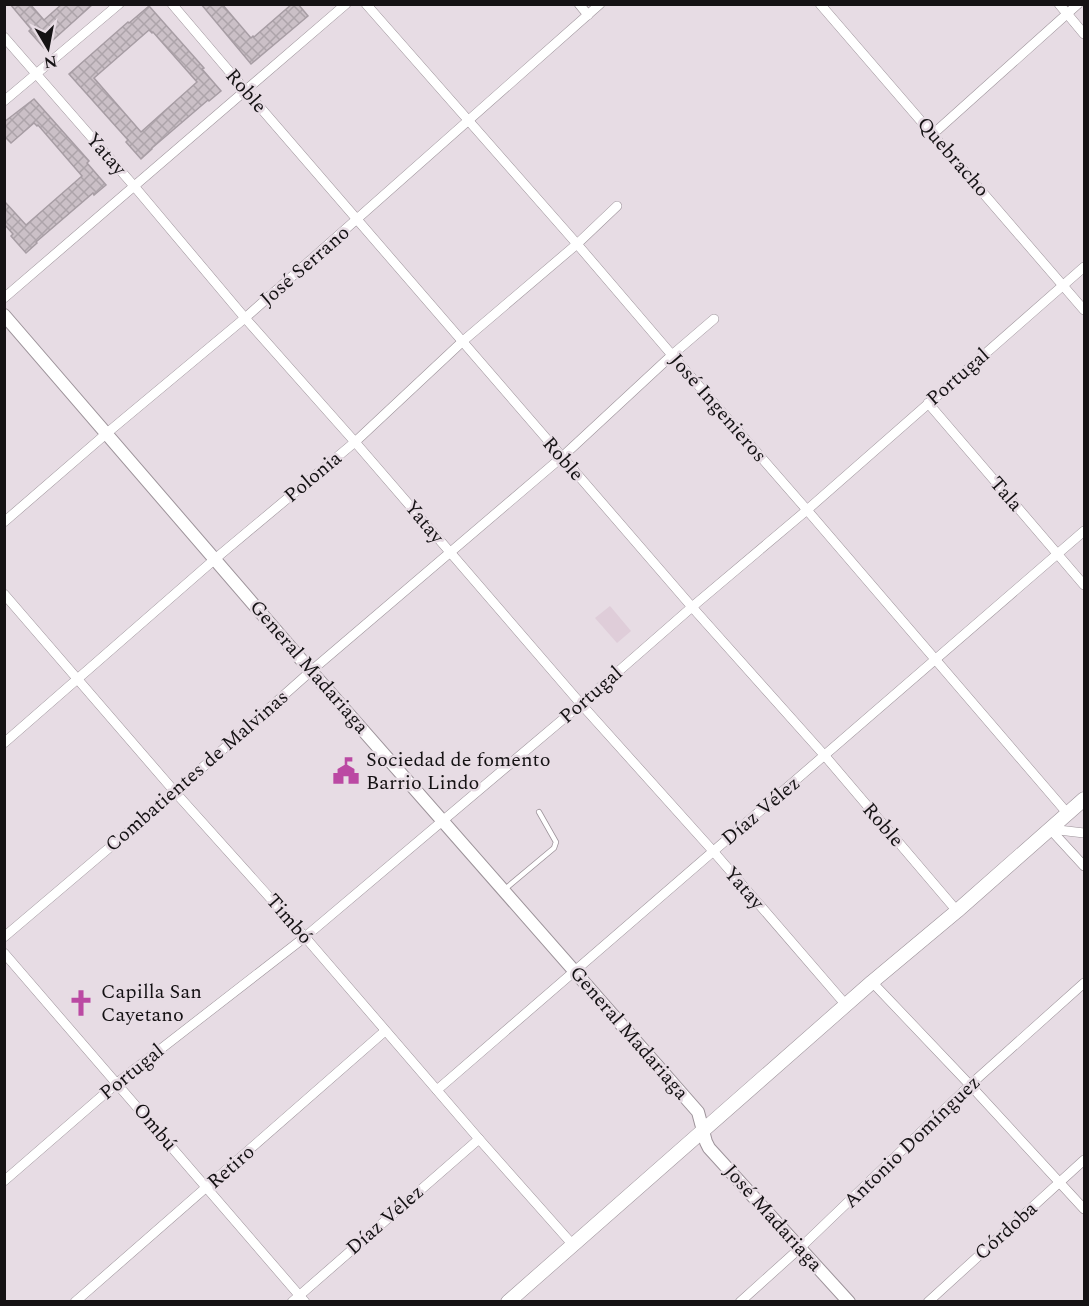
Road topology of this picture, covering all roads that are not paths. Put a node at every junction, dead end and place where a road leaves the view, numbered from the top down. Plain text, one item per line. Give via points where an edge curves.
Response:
1 (119, 4) edge
2 (172, 4) edge
3 (346, 4) edge
4 (366, 4) edge
5 (579, 4) edge
6 (600, 4) edge
7 (820, 4) edge
8 (1059, 4) edge
9 (1078, 4) edge
10 (1067, 14) junction
11 (588, 15) junction
12 (1084, 34) edge
13 (4, 37) edge
14 (37, 75) junction
15 (246, 91) junction
16 (4, 101) edge
17 (469, 120) junction
18 (933, 134) junction
19 (134, 186) junction
20 (617, 206) dead end
21 (358, 220) junction
22 (577, 244) junction
23 (1084, 267) edge
24 (1064, 286) junction
25 (4, 298) edge
26 (1084, 310) edge
27 (4, 315) edge
28 (245, 318) junction
29 (714, 319) dead end
30 (463, 341) junction
31 (672, 355) junction
32 (928, 403) junction
33 (107, 433) junction
34 (355, 442) junction
35 (562, 457) junction
36 (807, 510) junction
37 (4, 522) edge
38 (1084, 531) edge
39 (450, 554) junction
40 (1058, 554) junction
41 (215, 559) junction
42 (1084, 585) edge
43 (4, 594) edge
44 (692, 607) junction
45 (936, 660) junction
46 (311, 671) junction
47 (78, 679) junction
48 (581, 704) junction
49 (4, 743) edge
50 (825, 756) junction
51 (176, 792) junction
52 (1084, 799) edge
53 (539, 812) dead end
54 (1068, 814) junction
55 (443, 820) junction
56 (1050, 829) junction
57 (1084, 832) edge
58 (713, 851) junction
59 (1084, 866) edge
60 (504, 890) junction
61 (957, 911) junction
62 (305, 937) junction
63 (4, 938) edge
64 (4, 953) edge
65 (575, 972) junction
66 (872, 982) junction
67 (1084, 982) edge
68 (846, 1005) junction
69 (386, 1031) junction
70 (117, 1083) junction
71 (970, 1085) junction
72 (437, 1090) junction
73 (702, 1131) junction
74 (478, 1139) junction
75 (1084, 1160) edge
76 (4, 1180) edge
77 (1060, 1182) junction
78 (207, 1188) junction
79 (1084, 1209) edge
80 (573, 1245) junction
81 (800, 1248) junction
82 (299, 1299) edge
83 (508, 1301) edge
84 (75, 1302) edge
85 (740, 1302) edge
86 (849, 1302) edge
87 (928, 1302) edge

1 - 14 street
2 - 15 street, Roble
3 - 15 street
4 - 17 street, José Ingenieros
5 - 11 street
6 - 11 street, José Serrano
7 - 18 street, Quebracho
8 - 10 street
9 - 10 street
10 - 12 street
10 - 18 street
11 - 17 street, José Serrano
13 - 14 street, Yatay
14 - 16 street
14 - 19 street, Yatay
15 - 19 street
15 - 21 street, Roble
17 - 21 street, José Serrano
17 - 22 street, José Ingenieros
18 - 24 street, Quebracho
19 - 25 street
19 - 28 street, Yatay
20 - 22 street, Polonia
21 - 28 street, José Serrano
21 - 30 street, Roble
22 - 30 street, Polonia
22 - 31 street, José Ingenieros
23 - 24 street, Portugal
24 - 26 street, Quebracho
24 - 32 street, Portugal
27 - 33 street, General Madariaga
28 - 33 street, José Serrano
28 - 34 street, Yatay
29 - 31 street, Combatientes de Malvinas
30 - 34 street, Polonia
30 - 35 street, Roble
31 - 35 street, Combatientes de Malvinas
31 - 36 street, José Ingenieros
32 - 36 street, Portugal
32 - 40 street, Tala
33 - 37 street, José Serrano
33 - 41 street, General Madariaga
34 - 39 street, Yatay
34 - 41 street, Polonia
35 - 39 street, Combatientes de Malvinas
35 - 44 street, Roble
36 - 44 street, Portugal
36 - 45 street, José Ingenieros
38 - 40 street, Díaz Vélez
39 - 46 street, Combatientes de Malvinas
39 - 48 street, Yatay
40 - 42 street, Tala
40 - 45 street, Díaz Vélez
41 - 46 street, General Madariaga
41 - 47 street, Polonia
43 - 47 street, Timbó
44 - 48 street, Portugal
44 - 50 street, Roble
45 - 50 street, Díaz Vélez
45 - 54 street, José Ingenieros
46 - 51 street, Combatientes de Malvinas
46 - 55 street, General Madariaga
47 - 49 street, Polonia
47 - 51 street, Timbó
48 - 55 street, Portugal
48 - 58 street, Yatay
50 - 58 street, Díaz Vélez
50 - 61 street, Roble
51 - 62 street, Timbó
51 - 63 street, Combatientes de Malvinas
52 - 54 main road
53 - 60 lane via 556,842 554,848
54 - 56 main road
55 - 60 street, General Madariaga
55 - 62 street, Portugal
56 - 57 street
56 - 59 street
56 - 61 main road
58 - 65 street, Díaz Vélez
58 - 68 street, Yatay
60 - 65 street, General Madariaga
61 - 66 main road
62 - 69 street, Timbó
62 - 70 street, Portugal
64 - 70 street, Ombú
65 - 72 street, Díaz Vélez
65 - 73 street, General Madariaga via 698,1112
66 - 68 main road
66 - 71 street
67 - 71 street, Antonio Domínguez
68 - 73 main road
69 - 72 street, Timbó
69 - 78 street, Retiro
70 - 76 street, Portugal
70 - 78 street, Ombú
71 - 77 street
71 - 81 street, Antonio Domínguez
72 - 74 street, Timbó
73 - 80 main road
73 - 81 street, José Madariaga via 710,1148
74 - 80 street, Timbó
74 - 82 street, Díaz Vélez
75 - 77 street, Córdoba
77 - 79 street
77 - 87 street, Córdoba
78 - 82 street, Ombú
78 - 84 street, Retiro
80 - 83 main road
81 - 85 street, Antonio Domínguez
81 - 86 street, José Madariaga

